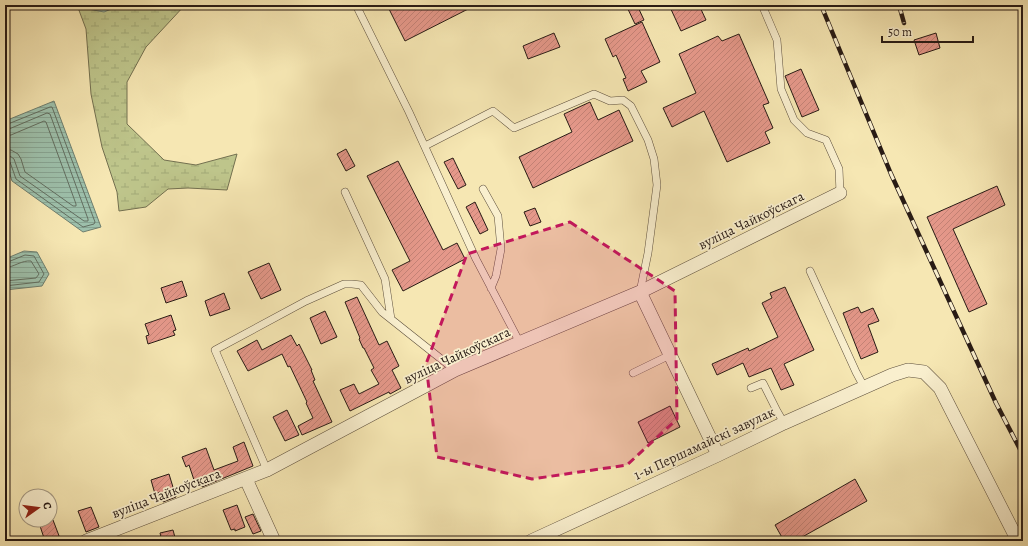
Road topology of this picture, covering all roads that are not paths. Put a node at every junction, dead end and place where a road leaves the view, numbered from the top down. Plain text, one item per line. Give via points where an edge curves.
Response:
1 (356, 5) edge
2 (762, 5) edge
3 (425, 146) junction
4 (483, 189) dead end
5 (345, 192) dead end
6 (840, 193) joint
7 (810, 271) dead end
8 (491, 288) junction
9 (640, 292) junction
10 (391, 319) junction
11 (520, 343) junction
12 (670, 355) junction
13 (455, 370) junction
14 (633, 373) dead end
15 (864, 387) junction
16 (751, 388) dead end
17 (784, 423) junction
18 (718, 455) junction
19 (267, 470) junction
20 (246, 479) junction
21 (86, 541) edge
22 (274, 541) edge
23 (531, 541) edge
24 (1018, 541) edge

1 - 3 lane
2 - 6 lane via 777,40 781,90 794,120 807,133 826,140 839,169
3 - 8 lane
3 - 9 lane via 493,110 514,128 594,94 610,101 623,100 631,106 648,140 654,159 657,185
4 - 8 lane via 498,216 501,249
5 - 10 lane via 384,279
6 - 9 street, вуліца Чайкоўскага
7 - 15 lane
8 - 11 lane
9 - 11 street, вуліца Чайкоўскага
9 - 12 street
10 - 13 lane
10 - 19 lane via 382,312 361,285 344,284 215,350
11 - 13 street, вуліца Чайкоўскага
12 - 14 lane
12 - 18 street
13 - 19 street, вуліца Чайкоўскага
15 - 17 street, 1-ы Першамайскі завулак
15 - 24 street, 1-ы Першамайскі завулак via 908,370 924,372 940,388
16 - 17 lane via 763,383
17 - 18 street, 1-ы Першамайскі завулак
18 - 23 street, 1-ы Першамайскі завулак
19 - 20 street, вуліца Чайкоўскага
20 - 21 street, вуліца Чайкоўскага
20 - 22 street

